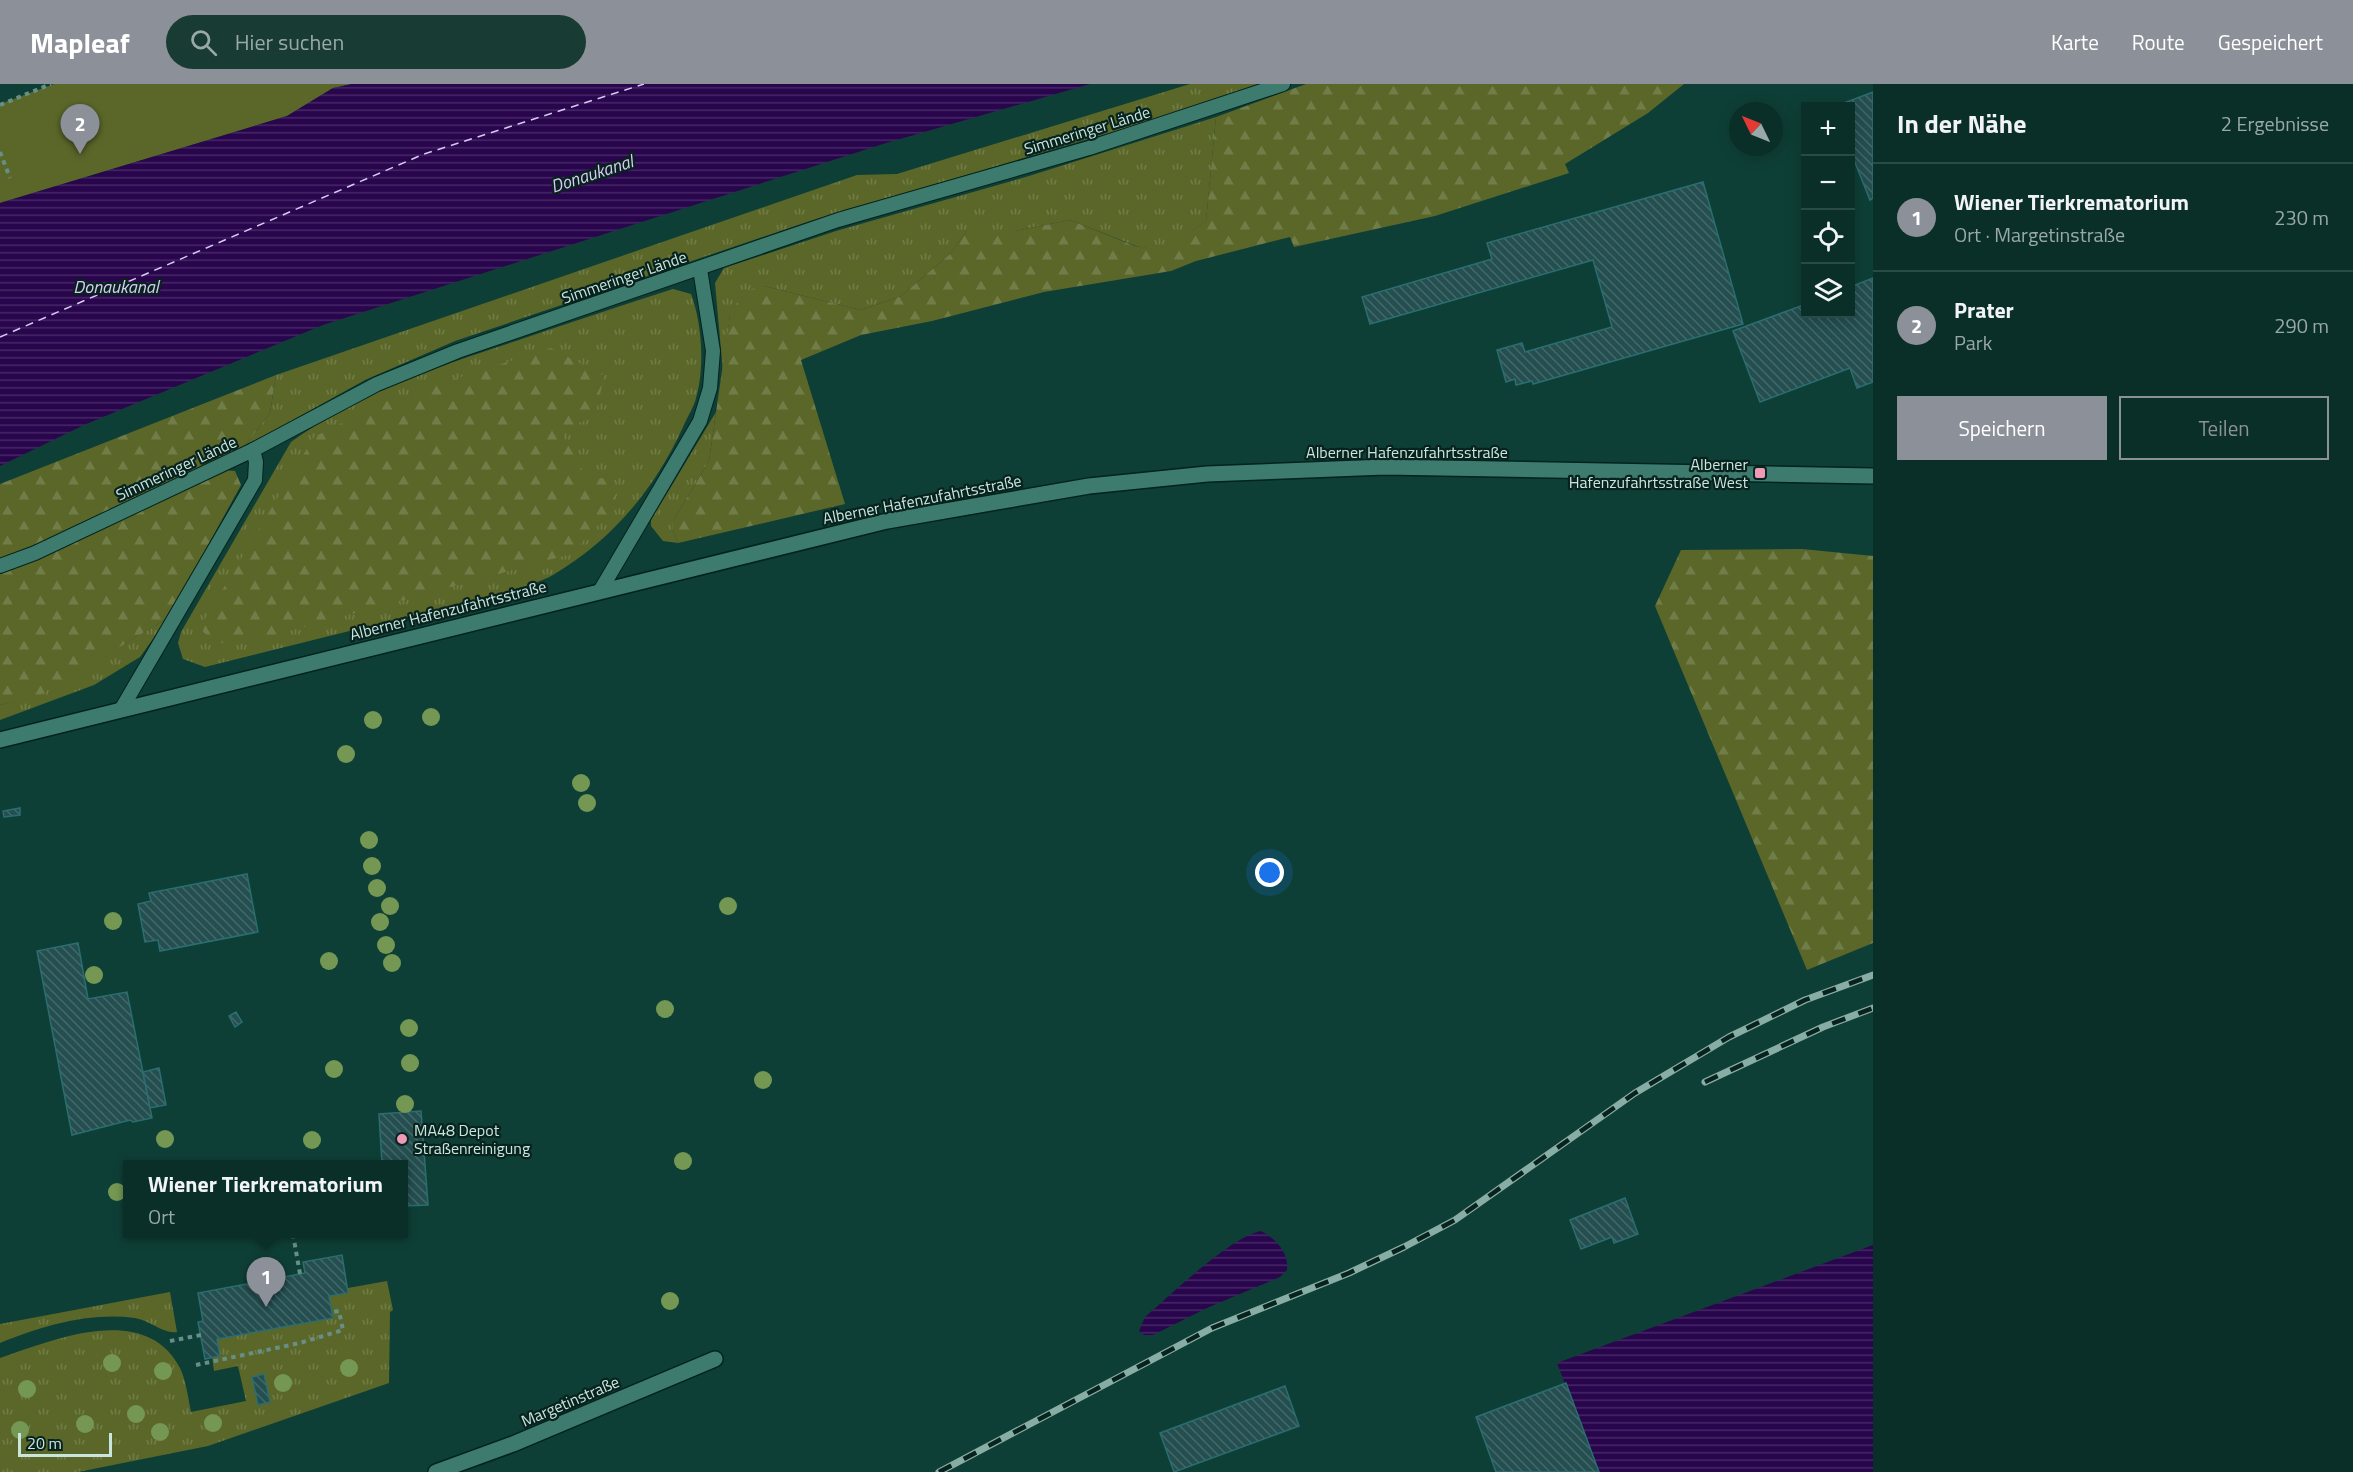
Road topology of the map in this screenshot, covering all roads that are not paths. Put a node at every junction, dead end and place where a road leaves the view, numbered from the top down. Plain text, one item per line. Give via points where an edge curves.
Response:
1 (1283, 84) edge
2 (700, 269) junction
3 (253, 450) junction
4 (1873, 476) edge
5 (0, 566) edge
6 (600, 591) junction
7 (122, 708) junction
8 (0, 740) edge
9 (715, 1359) dead end
10 (436, 1472) edge

1 - 2 lane, Simmeringer Lände via 1089,148 838,220
2 - 3 lane, Simmeringer Lände via 458,351 377,384
2 - 6 lane via 713,351 710,388 700,421
3 - 5 lane, Simmeringer Lände via 45,549
3 - 7 lane via 255,480
4 - 6 street, Alberner Hafenzufahrtsstraße via 1385,467 1208,474 1089,486 887,521
6 - 7 street, Alberner Hafenzufahrtsstraße
7 - 8 street, Alberner Hafenzufahrtsstraße
9 - 10 street, Margetinstraße

